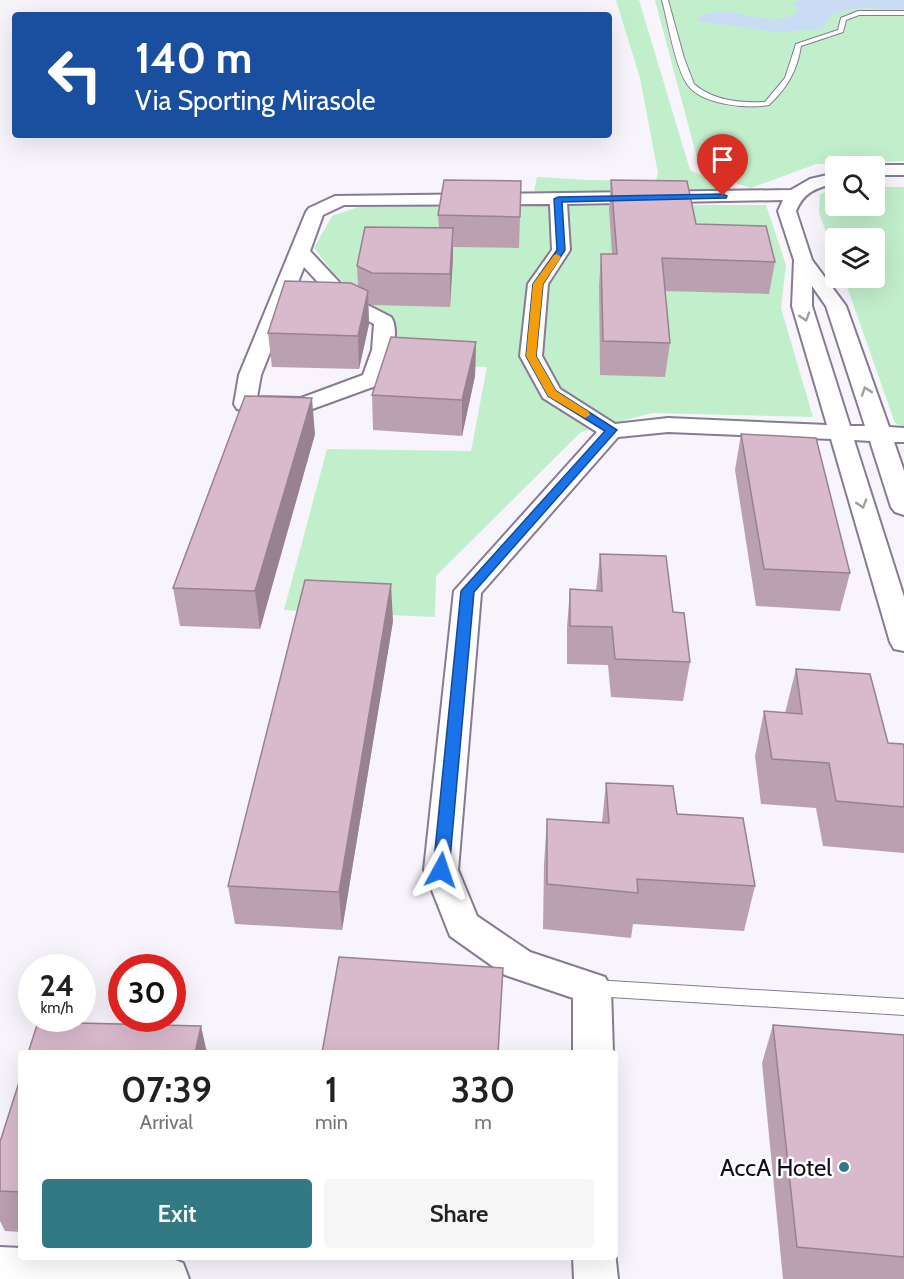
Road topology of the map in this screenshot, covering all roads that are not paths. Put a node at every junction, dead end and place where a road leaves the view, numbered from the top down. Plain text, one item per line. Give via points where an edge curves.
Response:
1 (664, 0) edge
2 (904, 13) edge
3 (885, 170) edge
4 (904, 170) edge
5 (825, 181) edge
6 (794, 195) junction
7 (558, 199) junction
8 (301, 251) junction
9 (803, 260) junction
10 (611, 430) junction
11 (841, 432) junction
12 (881, 435) junction
13 (904, 435) edge
14 (904, 507) edge
15 (904, 642) edge
16 (592, 988) junction
17 (904, 1007) edge
18 (593, 1050) edge
19 (596, 1260) edge
20 (0, 1269) edge
21 (167, 1279) edge
22 (596, 1279) edge

1 - 2 lane via 689,83 701,93 749,105 766,104 782,89 795,68 798,45 841,31 843,19 858,13
3 - 4 street
5 - 6 street
6 - 7 street
6 - 9 street via 787,211
7 - 8 street via 341,200 315,212
7 - 10 street via 561,250 538,284 531,356 551,393
8 - 8 street via 347,302 384,321 383,350 373,379 304,405 245,404 250,375
9 -> 11 street via 802,306
12 -> 9 street via 837,306
10 - 11 street via 668,424
10 - 16 street via 468,591 441,870 463,926 518,964
11 - 12 street
11 -> 15 street
12 - 13 street
12 - 14 street
16 - 17 lane
16 - 18 street
19 - 22 street
20 - 21 street

